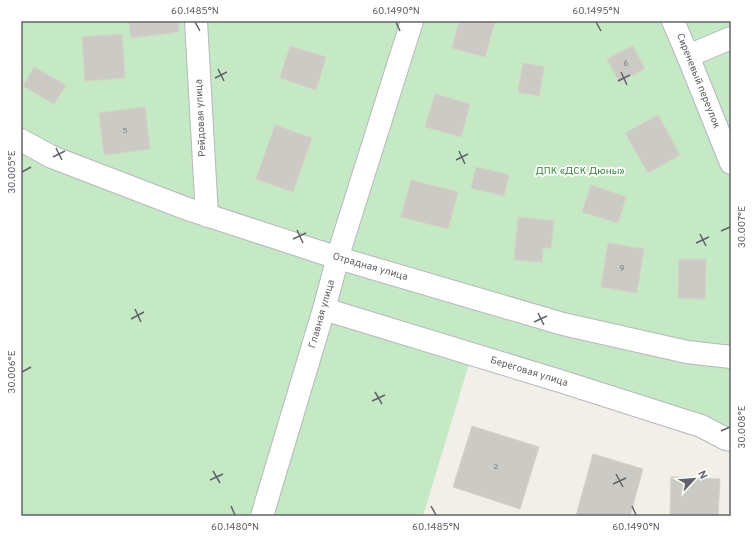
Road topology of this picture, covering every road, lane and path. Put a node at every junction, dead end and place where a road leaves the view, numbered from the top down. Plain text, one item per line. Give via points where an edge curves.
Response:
1 (196, 21) edge
2 (412, 21) edge
3 (673, 21) edge
4 (731, 38) edge
5 (688, 56) junction
6 (21, 140) edge
7 (731, 163) edge
8 (207, 216) junction
9 (338, 258) junction
10 (324, 309) junction
11 (731, 357) edge
12 (731, 440) edge
13 (262, 516) edge

1 - 8 street, Рейдовая улица
2 - 9 street, Главная улица
3 - 5 street, Сиреневый переулок
4 - 5 street
5 - 7 street, Сиреневый переулок
6 - 8 street, Отрадная улица via 52,157
8 - 9 street, Отрадная улица
9 - 10 street, Главная улица
9 - 11 street, Отрадная улица via 563,324 687,352
10 - 12 street, Береговая улица via 701,426
10 - 13 street, Главная улица

